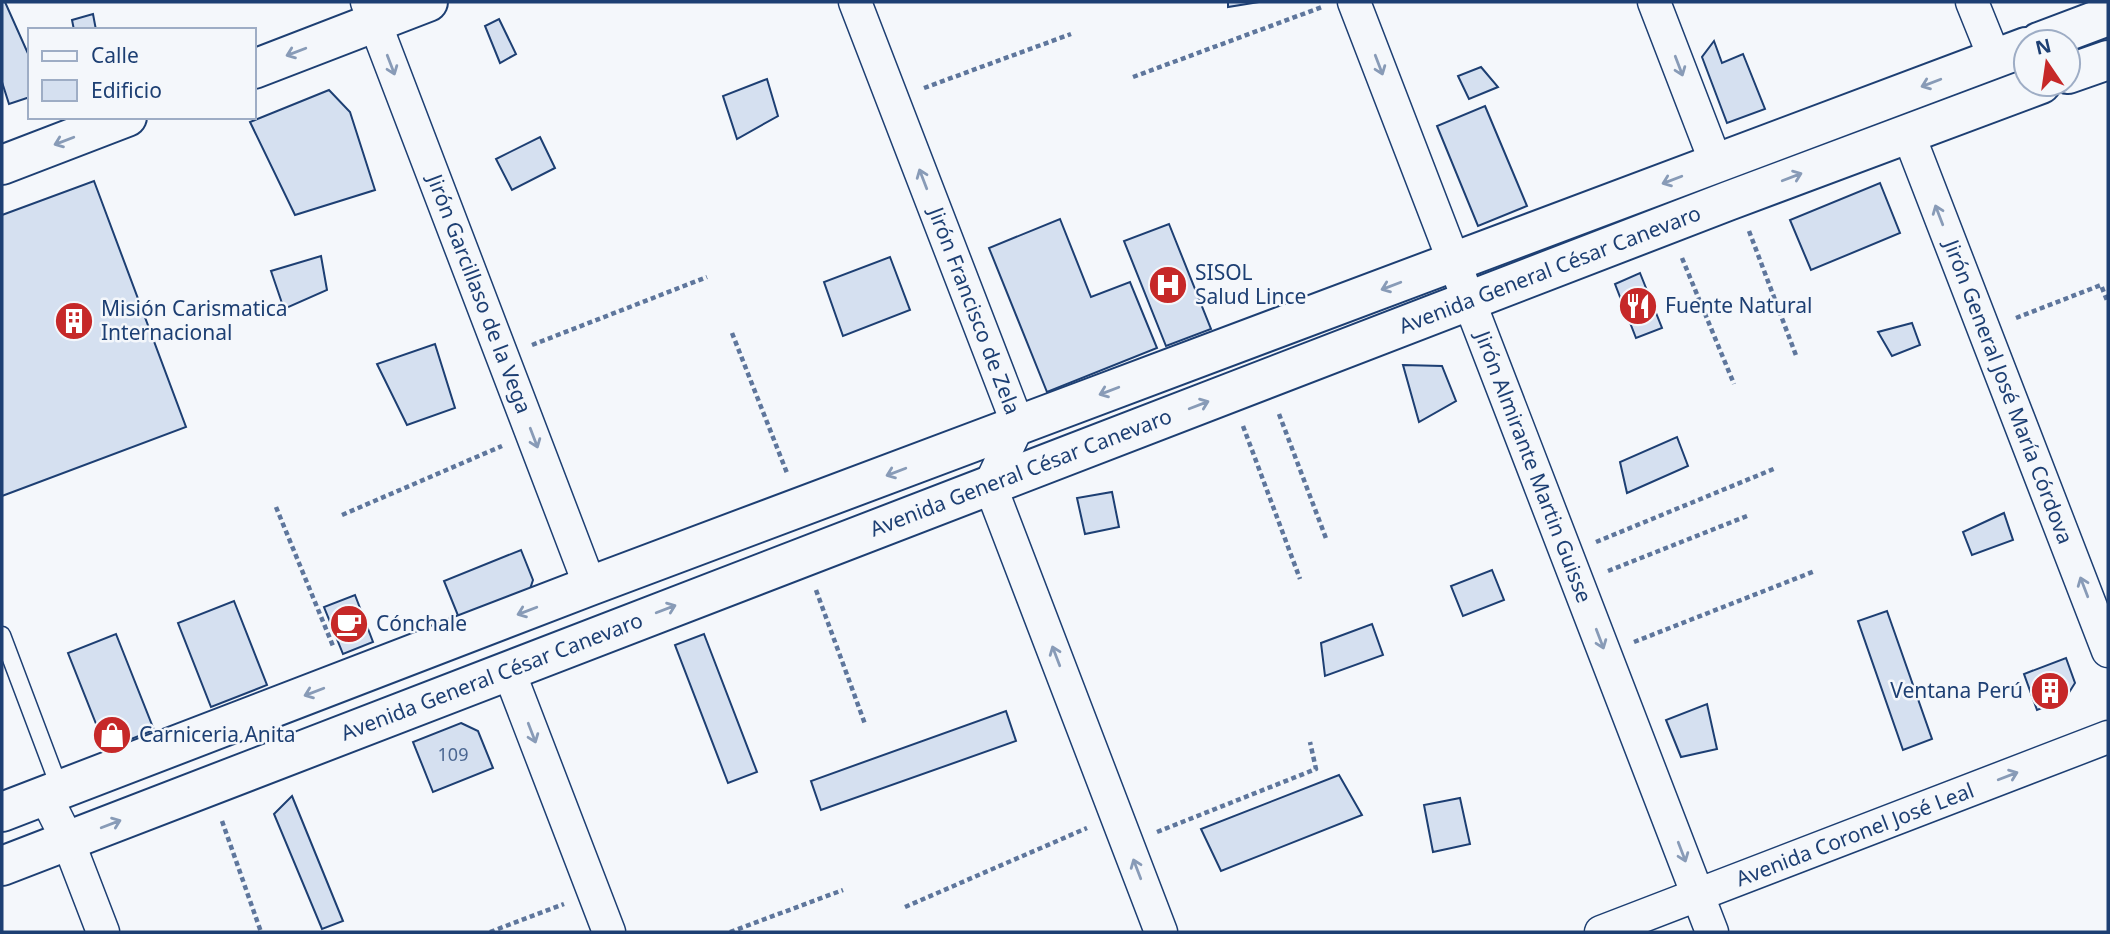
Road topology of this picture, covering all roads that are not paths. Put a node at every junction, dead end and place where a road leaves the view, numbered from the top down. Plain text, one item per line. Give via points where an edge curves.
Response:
1 (428, 2) edge
2 (855, 2) edge
3 (1654, 2) edge
4 (1972, 2) edge
5 (1340, 4) edge
6 (371, 12) edge
7 (2108, 16) edge
8 (2076, 28) edge
9 (2010, 53) edge
10 (2108, 60) edge
11 (256, 68) edge
12 (2082, 69) edge
13 (2012, 95) edge
14 (122, 119) edge
15 (1908, 133) junction
16 (1716, 163) junction
17 (2, 166) edge
18 (1454, 262) junction
19 (1470, 301) junction
20 (1018, 425) junction
21 (990, 485) junction
22 (590, 586) junction
23 (2, 635) edge
24 (2108, 651) edge
25 (508, 670) junction
26 (2108, 737) edge
27 (53, 792) junction
28 (2, 812) edge
29 (68, 841) junction
30 (2, 866) edge
31 (1698, 895) junction
32 (103, 932) edge
33 (609, 932) edge
34 (1161, 932) edge
35 (1601, 932) edge
36 (1712, 932) edge

1 - 6 main road
20 -> 2 street, Jirón Francisco de Zela
3 -> 16 street
4 - 9 street
5 -> 18 street, Jirón Almirante Martin Guisse
6 -> 11 main road
6 -> 22 street, Jirón Garcillaso de la Vega
7 - 8 main road
9 -> 16 main road, Avenida General César Canevaro
10 - 12 main road
13 - 15 main road, Avenida General César Canevaro
14 -> 17 main road
19 -> 15 main road, Avenida General César Canevaro
24 -> 15 street, Jirón General José María Córdova
16 -> 18 main road, Avenida General César Canevaro
18 - 19 street, Jirón Almirante Martin Guisse
18 -> 20 main road, Avenida General César Canevaro
21 -> 19 main road, Avenida General César Canevaro
19 -> 31 street, Jirón Almirante Martin Guisse
20 - 21 street, Jirón Francisco de Zela
20 -> 22 main road, Avenida General César Canevaro
25 -> 21 main road, Avenida General César Canevaro
34 -> 21 street
22 -> 27 main road, Avenida General César Canevaro
23 - 27 lane
29 -> 25 main road, Avenida General César Canevaro
25 -> 33 street
31 -> 26 street, Avenida Coronel José Leal
27 - 28 main road, Avenida General César Canevaro
27 - 29 street
29 - 30 main road, Avenida General César Canevaro
29 - 32 street
31 - 35 street, Avenida Coronel José Leal
31 - 36 street, Jirón Almirante Martin Guisse

